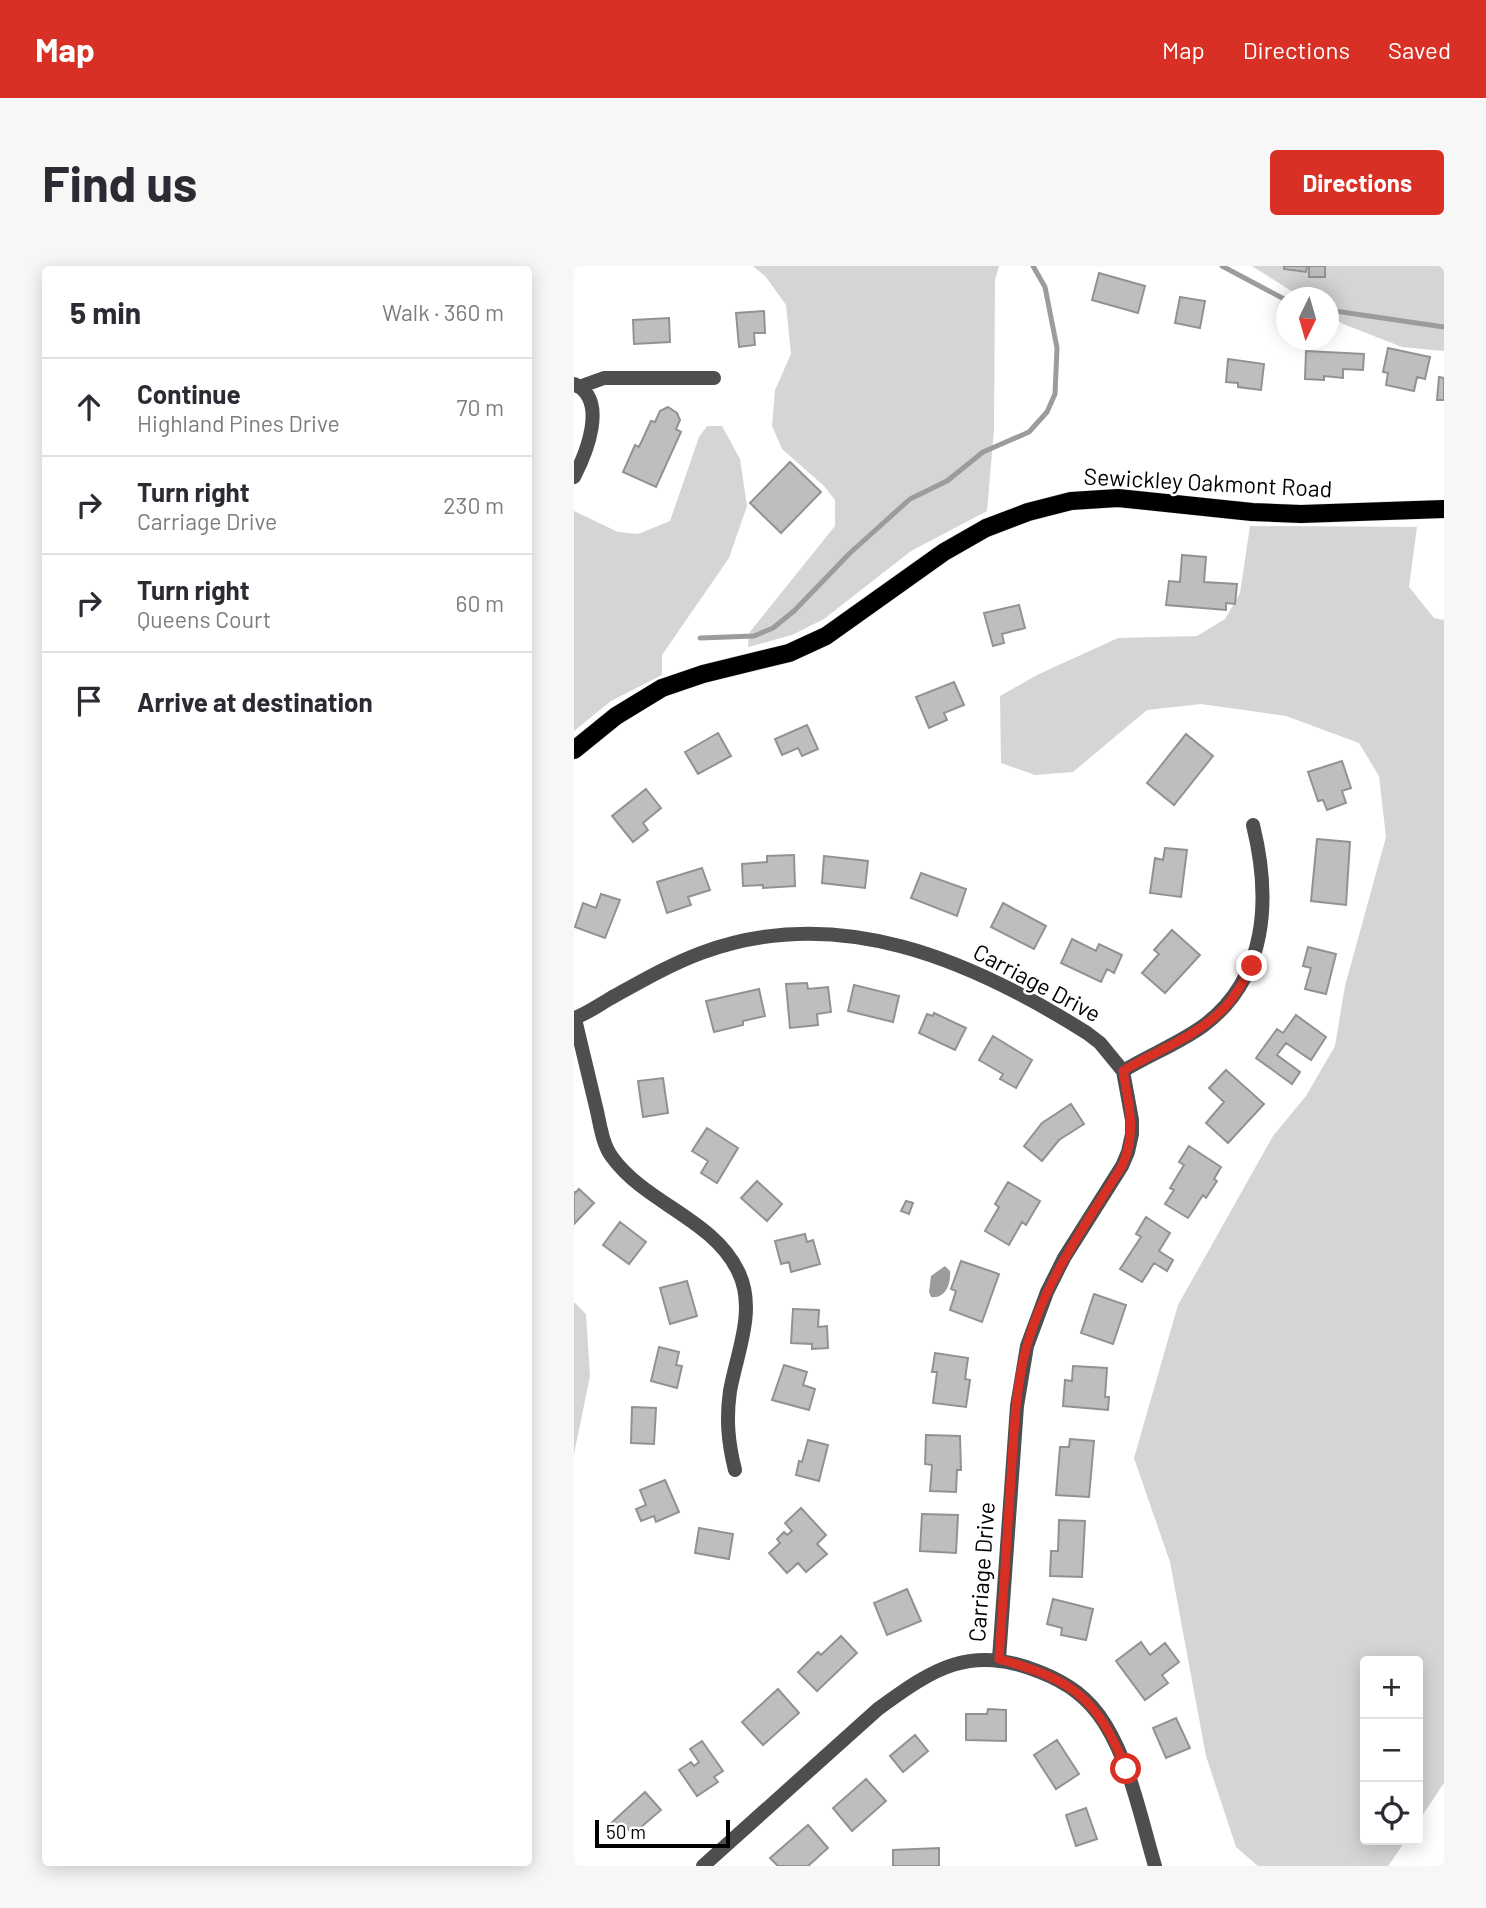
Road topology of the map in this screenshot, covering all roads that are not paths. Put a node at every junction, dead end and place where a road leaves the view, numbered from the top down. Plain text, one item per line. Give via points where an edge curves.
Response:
1 (714, 378) dead end
2 (577, 385) edge
3 (574, 477) edge
4 (1444, 509) edge
5 (574, 750) edge
6 (1253, 825) dead end
7 (574, 1018) edge
8 (1123, 1071) junction
9 (735, 1470) dead end
10 (999, 1659) junction
11 (704, 1866) edge
12 (1155, 1866) edge

1 - 2 street via 604,378
2 - 3 street via 591,406 592,424
4 - 5 main road, Sewickley Oakmont Road via 1301,514 1118,498 1071,501 1028,512 944,552 826,636 789,653 662,688 616,716
6 - 8 street via 1263,897 1252,966 1237,992 1204,1025
7 - 8 street, Carriage Drive via 668,967 728,944 791,935 857,936 908,947 1001,985 1087,1033
7 - 9 street via 610,1155 624,1171 712,1238 739,1272 747,1313 730,1393 727,1438
8 - 10 street, Carriage Drive via 1132,1120 1128,1152 1046,1292 1027,1346 1017,1406
10 - 11 street via 948,1667 901,1692
10 - 12 street via 1054,1677 1091,1703 1121,1758

